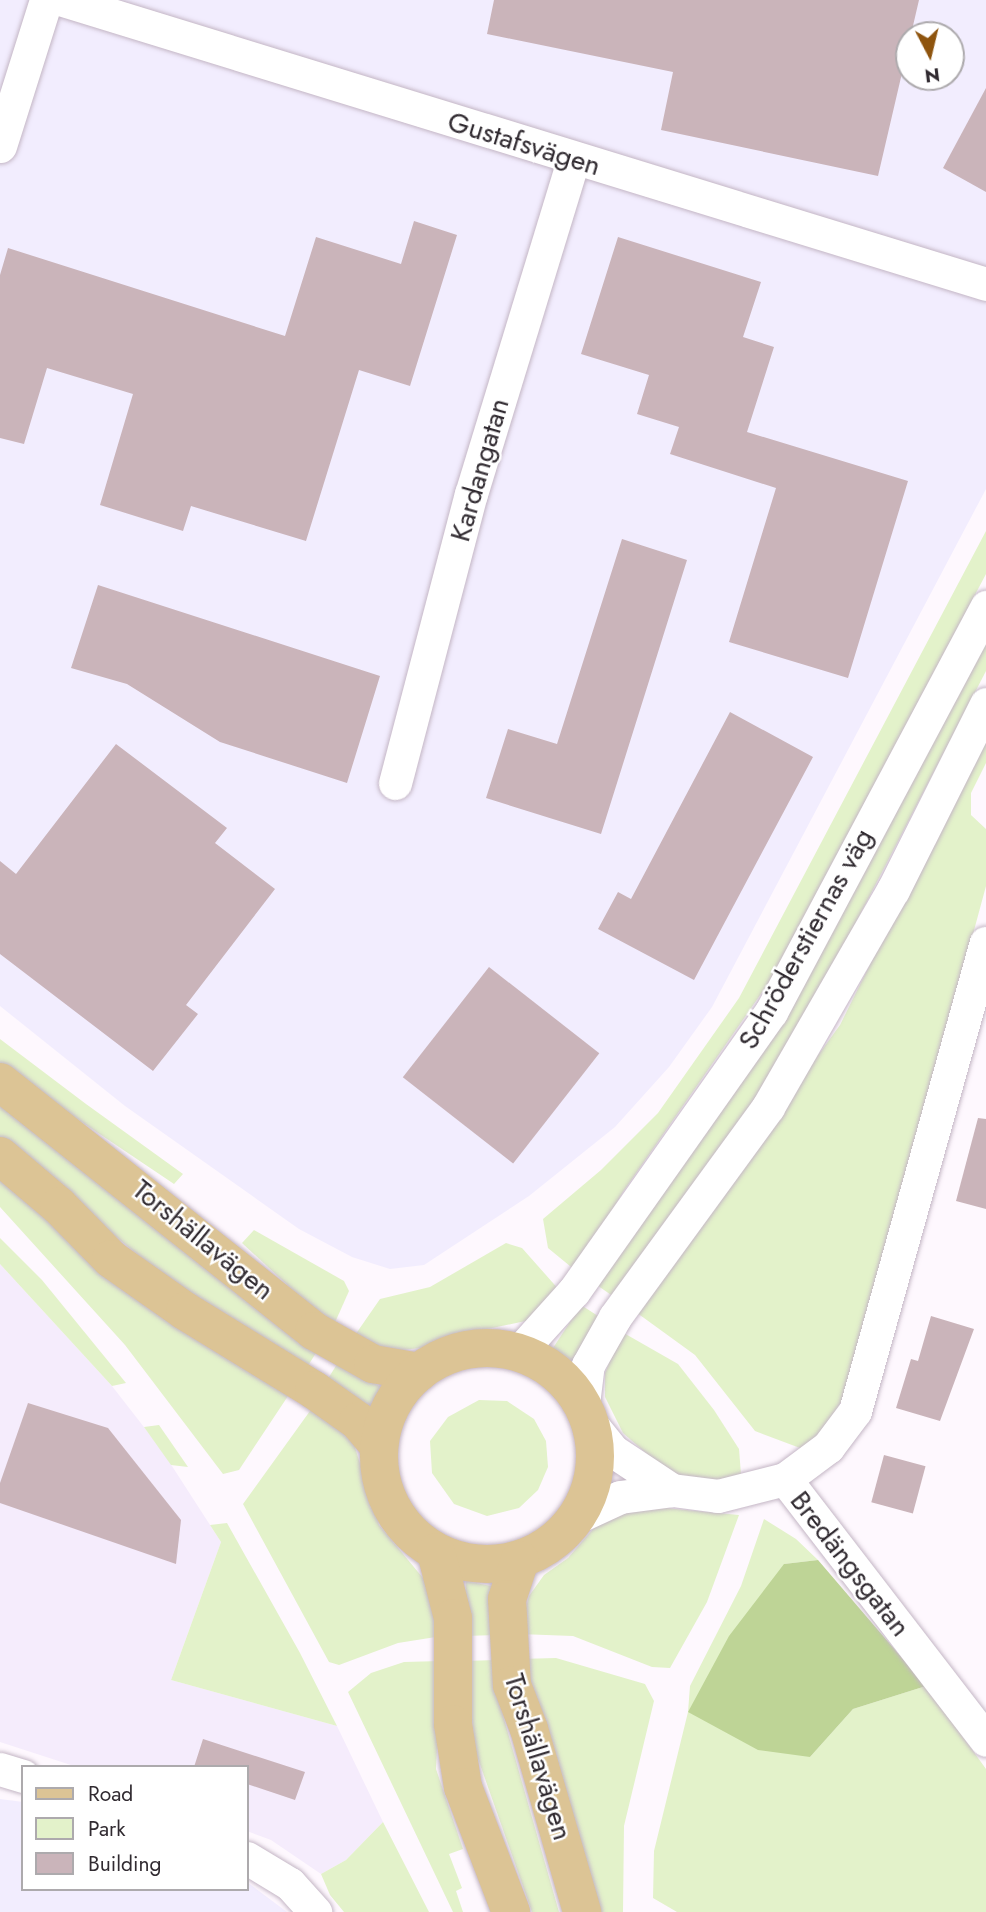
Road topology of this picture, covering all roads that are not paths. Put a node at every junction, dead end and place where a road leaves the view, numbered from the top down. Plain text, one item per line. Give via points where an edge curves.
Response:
1 (46, 0) edge
2 (63, 0) edge
3 (0, 146) edge
4 (573, 160) junction
5 (986, 284) edge
6 (986, 607) edge
7 (986, 704) edge
8 (396, 783) dead end
9 (986, 943) edge
10 (0, 1082) edge
11 (0, 1156) edge
12 (519, 1352) junction
13 (419, 1372) junction
14 (587, 1414) junction
15 (379, 1446) junction
16 (785, 1479) junction
17 (672, 1490) junction
18 (577, 1517) junction
19 (436, 1552) junction
20 (520, 1560) junction
21 (986, 1740) edge
22 (0, 1769) edge
23 (21, 1775) edge
24 (248, 1858) edge
25 (315, 1912) edge
26 (511, 1912) edge
27 (582, 1912) edge

1 - 3 street
2 - 4 street, Gustafsvägen
4 - 5 street, Gustafsvägen
4 - 8 street, Kardangatan via 471,494
6 - 12 street, Schröderstiernas väg via 771,1012 574,1291
7 - 14 street, Schröderstiernas väg via 893,890 768,1107 615,1317 587,1365
9 - 16 street via 855,1411 828,1447
10 - 13 main road, Torshällavägen via 137,1186 314,1331 373,1364
11 - 15 main road, Torshällavägen via 111,1259 185,1311 314,1390 358,1421
12 - 13 main road via 476,1348 436,1360
12 - 14 main road via 556,1372
13 - 15 main road via 391,1406
14 - 17 street, Bredängsgatan via 613,1451
14 - 18 main road via 596,1466
15 - 19 main road via 384,1488 392,1508 411,1533
16 - 17 street, Bredängsgatan via 718,1496
16 - 21 street, Bredängsgatan
17 - 18 street, Bredängsgatan via 620,1497
18 - 20 main road via 557,1540
19 - 20 main road via 477,1564
19 - 26 main road via 453,1618 453,1724 463,1787
20 - 27 main road, Torshällavägen via 507,1599 512,1685
22 - 23 street
24 - 25 street via 290,1884

